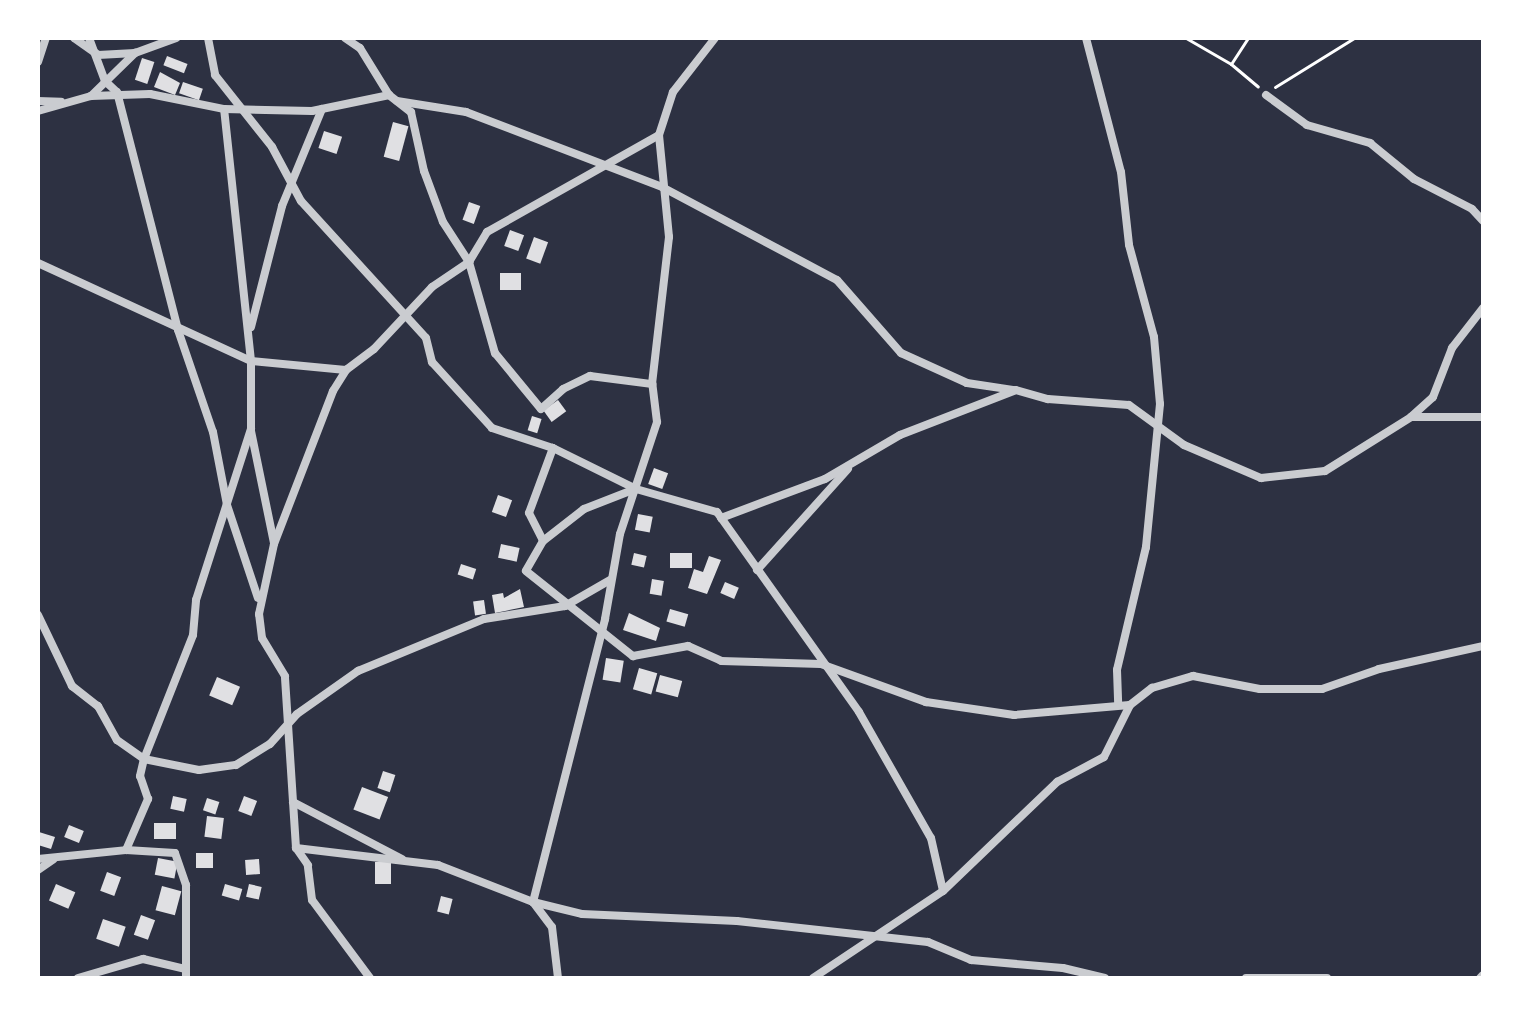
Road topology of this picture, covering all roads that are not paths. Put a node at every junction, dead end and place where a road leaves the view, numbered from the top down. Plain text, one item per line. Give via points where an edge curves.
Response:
1 (46, 38) edge
2 (74, 38) edge
3 (89, 38) edge
4 (176, 38) edge
5 (208, 38) edge
6 (345, 38) edge
7 (715, 38) edge
8 (1086, 38) edge
9 (135, 53) junction
10 (98, 55) junction
11 (38, 62) edge
12 (105, 81) junction
13 (117, 92) junction
14 (1266, 95) road end
15 (91, 96) junction
16 (393, 98) junction
17 (38, 101) edge
18 (70, 102) junction
19 (244, 108) junction
20 (224, 109) junction
21 (322, 109) junction
22 (38, 111) edge
23 (659, 135) junction
24 (606, 166) junction
25 (290, 185) junction
26 (664, 189) junction
27 (1483, 221) edge
28 (469, 262) junction
29 (38, 263) edge
30 (1483, 308) edge
31 (401, 316) junction
32 (178, 330) junction
33 (249, 336) junction
34 (251, 361) junction
35 (346, 370) junction
36 (652, 384) junction
37 (1016, 390) junction
38 (1411, 417) junction
39 (1483, 417) edge
40 (1158, 426) junction
41 (251, 429) junction
42 (553, 448) junction
43 (853, 463) junction
44 (636, 489) junction
45 (227, 505) junction
46 (721, 518) junction
47 (543, 541) junction
48 (274, 544) junction
49 (757, 570) junction
50 (610, 580) junction
51 (260, 602) junction
52 (567, 605) junction
53 (38, 615) edge
54 (601, 634) junction
55 (1483, 646) edge
56 (821, 664) junction
57 (1118, 705) junction
58 (1130, 705) junction
59 (287, 724) junction
60 (144, 759) junction
61 (293, 802) junction
62 (296, 848) junction
63 (126, 850) junction
64 (56, 857) junction
65 (38, 859) edge
66 (409, 863) junction
67 (38, 870) edge
68 (943, 891) junction
69 (533, 902) junction
70 (867, 938) junction
71 (186, 973) edge
72 (78, 978) edge
73 (370, 978) edge
74 (558, 978) edge
75 (813, 978) edge
76 (1105, 978) edge
77 (1246, 978) edge
78 (1327, 978) edge

1 - 11 street
2 - 10 street
3 - 10 street
4 - 9 street
5 - 19 street via 215,75
6 - 16 street via 360,48
7 - 23 street via 673,92
8 - 40 street via 1121,172 1129,245 1154,337
9 - 10 street
9 - 12 street
10 - 12 street
12 - 13 street
12 - 15 street
13 - 15 street
13 - 20 street
13 - 32 street
14 - 27 street via 1307,125 1370,143 1414,179 1472,209
15 - 18 street
16 - 21 street
16 - 24 street via 466,112
16 - 28 street via 411,112 443,222
17 - 18 street
18 - 22 street
19 - 20 street
19 - 21 street
19 - 25 street via 272,147
20 - 33 street
21 - 25 street
23 - 24 street
23 - 26 street
24 - 26 street
24 - 28 street via 487,232
25 - 31 street
25 - 33 street
26 - 36 street via 669,237
26 - 37 street via 837,280 901,353 967,383
28 - 31 street
28 - 36 street via 495,353 541,409 563,389 590,376
29 - 32 street
30 - 38 street via 1452,348 1433,397
31 - 35 street via 374,349
31 - 42 street via 426,338 432,362 492,428
32 - 34 street
32 - 45 street via 213,432
33 - 34 street
34 - 35 street
34 - 41 street
35 - 48 street
36 - 44 street via 657,422
37 - 40 street via 1048,399 1129,405
37 - 43 street via 900,435
38 - 39 street
38 - 40 street via 1325,471 1296,478 1261,478 1184,445
40 - 57 street via 1146,547 1117,670
41 - 45 street
41 - 48 street
42 - 44 street
42 - 47 street via 529,513
43 - 46 street
43 - 49 street
44 - 46 street via 696,503
44 - 47 street via 584,509
44 - 50 street
45 - 51 street
45 - 60 street via 196,600 193,635
46 - 49 street
47 - 52 street via 526,571
48 - 51 street
49 - 56 street
50 - 52 street
50 - 54 street
51 - 59 street via 262,638 285,676
52 - 54 street
52 - 59 street via 484,619 360,670
53 - 60 street via 72,686 98,706 117,740
54 - 56 street via 633,656 688,646 721,661
54 - 69 street
55 - 58 street via 1379,669 1322,689 1260,689 1193,676 1174,678
56 - 57 street via 926,702 1014,715
56 - 68 street via 859,712 931,838
57 - 58 street
58 - 68 street via 1104,757 1057,782
59 - 60 street via 270,744 236,765 199,770
59 - 61 street
60 - 63 street via 140,776 148,799
61 - 62 street
61 - 66 street
62 - 66 street
62 - 73 street via 308,865 312,900
63 - 64 street
63 - 71 street via 175,853 180,863 186,885
64 - 65 street
64 - 67 street
66 - 69 street via 438,865
68 - 70 street
69 - 70 street via 582,914 737,921
69 - 74 street via 552,927
70 - 75 street
70 - 76 street via 928,942 971,960 1063,968
71 - 72 street via 143,959
77 - 78 street

